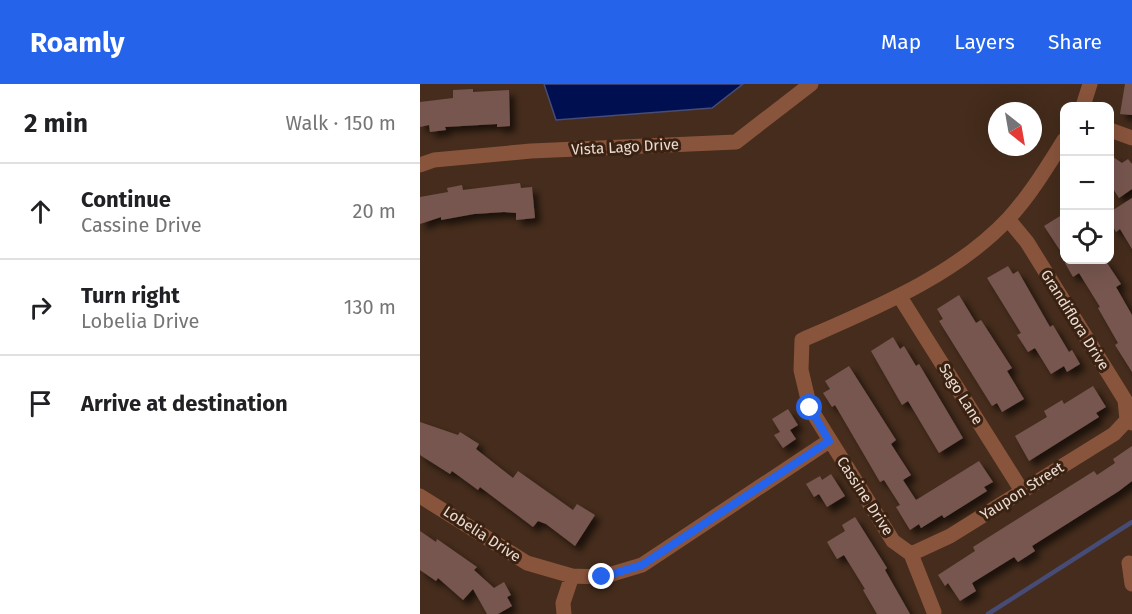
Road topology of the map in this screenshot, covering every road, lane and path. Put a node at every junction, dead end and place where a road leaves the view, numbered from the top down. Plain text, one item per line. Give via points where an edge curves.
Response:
1 (811, 84) edge
2 (1090, 84) edge
3 (1084, 102) edge
4 (1114, 131) edge
5 (1132, 138) edge
6 (1060, 148) edge
7 (420, 165) edge
8 (1008, 219) junction
9 (900, 297) junction
10 (1129, 421) edge
11 (829, 441) junction
12 (1022, 491) junction
13 (420, 496) edge
14 (911, 554) junction
15 (1129, 563) dead end
16 (572, 576) junction
17 (1132, 584) edge
18 (934, 612) dead end
19 (564, 614) edge

1 - 7 street, Vista Lago Drive via 736,142 531,152 434,160
2 - 3 street
4 - 5 street
6 - 8 street
8 - 9 street via 956,263
8 - 10 street, Grandiflora Drive via 1027,242 1125,399
9 - 11 street, Cassine Drive via 802,340 804,388 810,408
9 - 12 street, Sago Lane
10 - 12 street, Yaupon Street
11 - 14 street, Cassine Drive via 893,541
11 - 16 street, Lobelia Drive via 642,565 602,577
12 - 14 street, Yaupon Street via 950,537
13 - 16 street, Lobelia Drive via 527,562
14 - 18 street, Cassine Drive
15 - 17 street
16 - 19 street via 563,603

